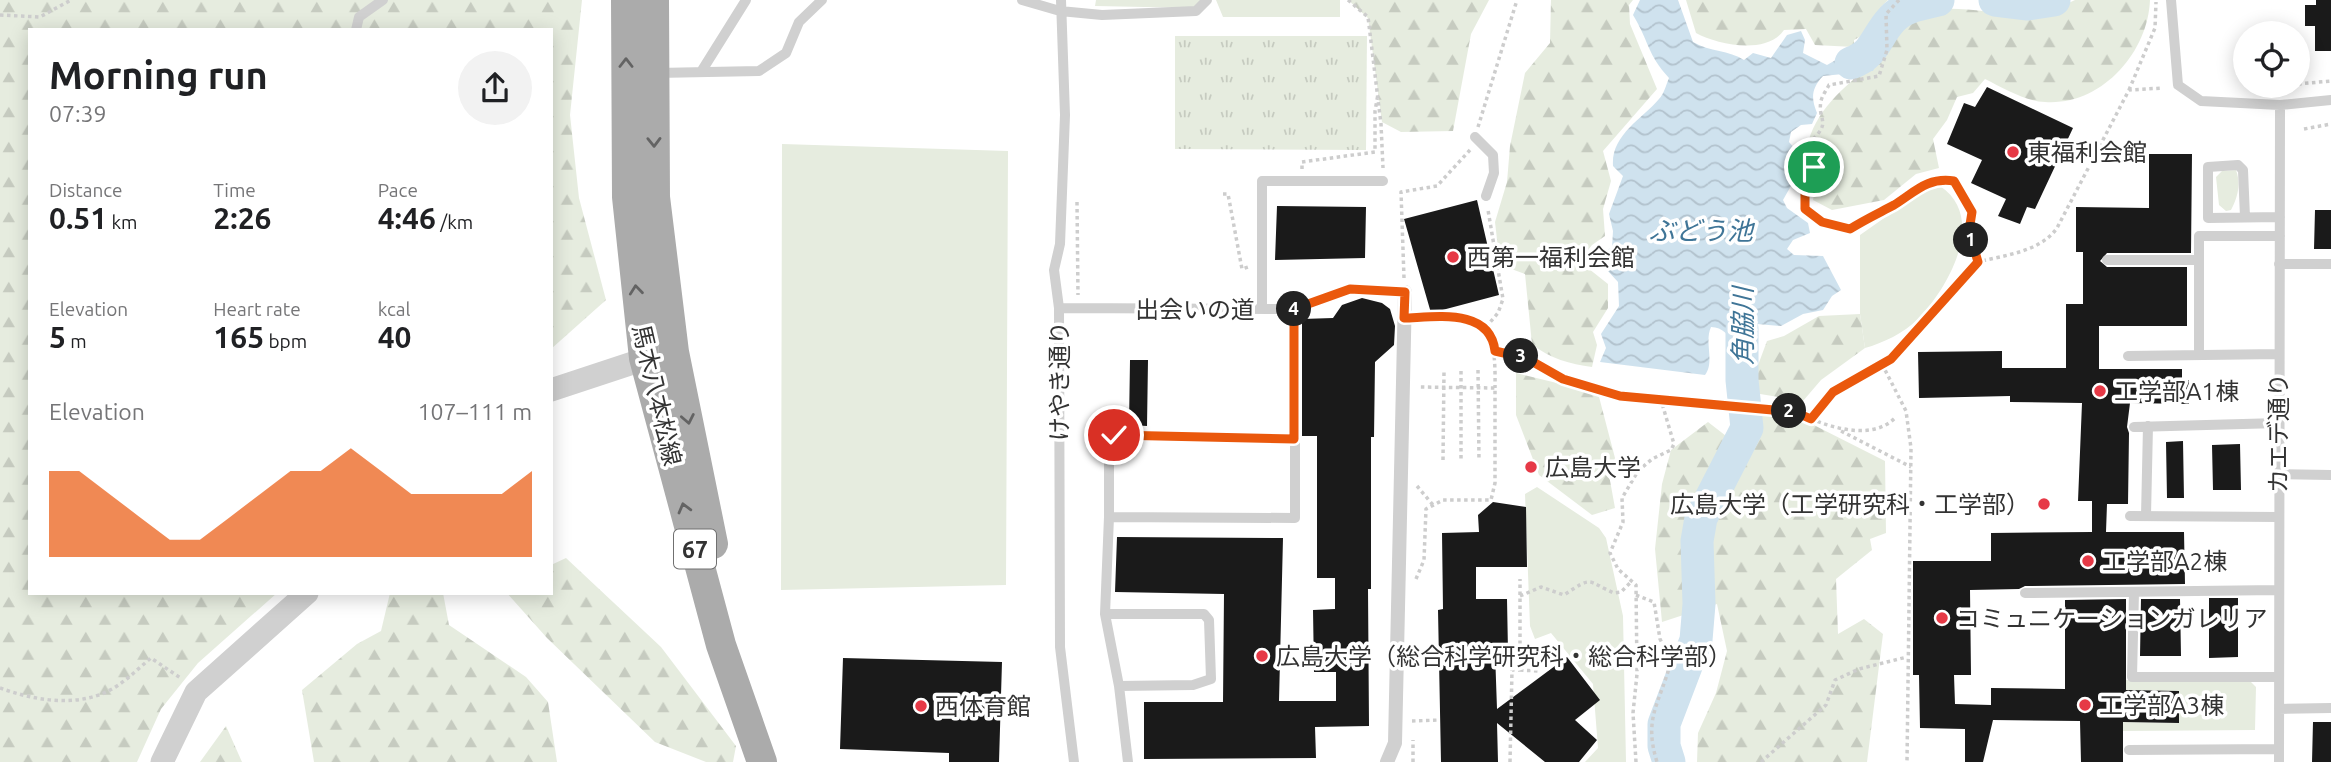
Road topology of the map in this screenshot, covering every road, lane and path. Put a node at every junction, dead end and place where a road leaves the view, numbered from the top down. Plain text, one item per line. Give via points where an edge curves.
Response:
1 (71, 0) edge
2 (383, 0) edge
3 (626, 0) edge
4 (654, 0) edge
5 (746, 0) edge
6 (822, 0) edge
7 (1023, 0) edge
8 (1061, 0) edge
9 (1207, 0) edge
10 (1348, 0) edge
11 (1517, 0) edge
12 (1899, 0) edge
13 (2156, 0) edge
14 (2171, 0) edge
15 (1060, 11) junction
16 (0, 15) edge
17 (356, 28) edge
18 (701, 72) junction
19 (653, 74) junction
20 (2331, 81) edge
21 (2310, 83) edge
22 (2163, 88) dead end
23 (2129, 90) junction
24 (1378, 94) junction
25 (2331, 100) edge
26 (2280, 104) junction
27 (2331, 124) edge
28 (2304, 128) dead end
29 (1475, 137) junction
30 (1375, 152) dead end
31 (1383, 181) joint
32 (1223, 194) dead end
33 (1486, 197) joint
34 (2245, 217) junction
35 (2280, 217) junction
36 (2280, 236) junction
37 (1249, 256) dead end
38 (2107, 260) dead end
39 (2199, 260) junction
40 (1978, 262) junction
41 (2279, 264) junction
42 (2331, 264) edge
43 (1405, 292) junction
44 (1059, 308) junction
45 (1262, 309) junction
46 (1294, 309) junction
47 (1404, 318) junction
48 (1486, 327) junction
49 (1495, 351) junction
50 (674, 352) junction
51 (2279, 354) junction
52 (2199, 355) junction
53 (2128, 356) dead end
54 (644, 358) junction
55 (1882, 364) junction
56 (1478, 370) dead end
57 (1461, 371) dead end
58 (1444, 372) dead end
59 (1403, 387) junction
60 (1444, 387) junction
61 (1461, 388) junction
62 (1478, 388) junction
63 (1495, 388) junction
64 (553, 389) edge
65 (1661, 400) junction
66 (1896, 417) dead end
67 (1811, 419) junction
68 (2278, 423) junction
69 (2148, 426) junction
70 (2134, 427) dead end
71 (1839, 430) junction
72 (1294, 439) junction
73 (1443, 460) dead end
74 (1461, 461) dead end
75 (1479, 461) dead end
76 (1911, 467) junction
77 (2278, 474) junction
78 (2331, 475) edge
79 (1420, 488) dead end
80 (1433, 505) junction
81 (2130, 516) dead end
82 (2146, 516) junction
83 (1109, 517) junction
84 (2278, 517) junction
85 (1520, 579) dead end
86 (1632, 581) junction
87 (1415, 586) dead end
88 (2278, 590) junction
89 (2133, 592) junction
90 (2025, 593) dead end
91 (1636, 594) junction
92 (305, 595) edge
93 (1520, 596) junction
94 (1105, 614) junction
95 (1907, 657) junction
96 (1520, 670) junction
97 (1538, 671) dead end
98 (2278, 677) junction
99 (1119, 686) junction
100 (0, 688) edge
101 (196, 692) junction
102 (2279, 709) junction
103 (2331, 709) edge
104 (1413, 720) junction
105 (1440, 720) dead end
106 (1396, 721) junction
107 (2279, 748) junction
108 (758, 749) edge
109 (2129, 750) dead end
110 (162, 762) edge
111 (1074, 762) edge
112 (1128, 762) edge
113 (1387, 762) edge
114 (1413, 762) edge
115 (1510, 762) edge
116 (1636, 762) edge
117 (1657, 762) edge
118 (1761, 762) edge
119 (1907, 762) edge
120 (2279, 762) edge

1 - 16 path via 40,17
2 - 17 lane via 359,17
54 -> 3 main road, 馬木八本松線 / 67 via 626,197
4 - 19 main road, 馬木八本松線 / 67
5 - 18 lane
6 - 18 lane via 799,22 786,53 759,71
7 - 15 lane
8 - 15 lane, けやき通り
9 - 15 lane via 1196,11 1102,15
10 - 24 path via 1368,18
11 - 29 path
12 - 40 path via 1886,14 1887,50 1879,76 1829,85 1821,102 1825,121 1810,142 1814,167 1805,191 1805,209 1822,222 1850,229 1916,188 1940,179 1954,181 1972,212 1969,231
13 - 23 path via 2155,28
14 - 26 lane via 2178,85 2201,100
15 - 44 lane, けやき通り via 1065,115 1060,244 1054,270
18 - 19 lane
19 -> 50 main road, 馬木八本松線 / 67 via 655,197
20 - 21 path
22 - 23 path
23 - 40 path via 2048,240
24 - 30 path
24 - 31 path
25 - 26 lane
26 - 35 lane, カエデ通り
27 - 28 path
29 - 33 lane via 1493,155 1494,173
29 - 43 path via 1471,149 1437,186 1401,192
31 - 45 lane via 1262,181
32 - 37 path via 1228,194 1242,269 1248,268
33 - 48 path via 1503,299
34 - 34 lane via 2208,218 2208,167 2238,165 2243,170
34 - 35 lane
35 - 36 lane, カエデ通り
36 - 39 lane via 2199,236
36 - 41 lane, カエデ通り
38 - 39 lane
39 - 52 lane
40 - 55 path
41 - 42 lane
41 - 51 lane, カエデ通り
43 - 46 path via 1350,289
43 - 47 street
44 - 45 lane, 出会いの道
44 - 111 lane, けやき通り via 1060,647
45 - 46 lane, 出会いの道
46 - 72 lane
47 - 48 path via 1463,318
47 - 59 street
48 - 49 path
49 - 63 path
49 - 65 path via 1526,358 1576,383 1620,396
50 - 54 street
50 -> 108 main road, 馬木八本松線 / 67
51 - 52 lane
51 - 68 lane, カエデ通り
52 - 53 lane
54 - 64 street
108 -> 54 main road, 馬木八本松線 / 67 via 721,645
55 - 67 path via 1833,392
55 - 76 path via 1906,411
56 - 62 path
57 - 61 path
58 - 60 path
59 - 60 path
59 - 106 street
60 - 61 path
60 - 73 path
61 - 62 path
61 - 74 path
62 - 63 path
62 - 75 path
63 - 80 path via 1491,500 1443,500
65 - 67 path via 1795,412
65 - 86 path via 1674,444 1638,471 1622,498 1623,522 1610,553 1618,569
66 - 71 path via 1891,423 1864,430
67 - 71 path
68 - 69 lane
68 - 77 lane, カエデ通り
69 - 70 lane
69 - 82 lane
71 - 76 path
72 - 83 lane via 1294,518
72 - 83 lane via 1114,435 1109,439
76 - 95 path
77 - 78 lane
77 - 84 lane, カエデ通り
79 - 80 path
80 - 87 path via 1426,509 1424,560
81 - 82 lane
82 - 84 lane
83 - 94 lane
84 - 88 lane, カエデ通り
85 - 93 path
86 - 91 path
86 - 93 path via 1614,593 1589,581 1564,595 1541,587
88 - 89 lane
88 - 98 lane, カエデ通り
89 - 90 lane
89 - 98 lane via 2132,677
91 - 116 path
91 - 117 path via 1654,602 1660,639 1671,661 1652,713 1650,739
92 - 101 street
93 - 96 path
94 - 99 lane
94 - 99 lane via 1204,614 1209,620 1211,679 1193,685
95 - 118 path via 1835,680 1826,705
95 - 119 path
96 - 97 path
96 - 115 path via 1512,670
98 - 102 lane, カエデ通り
99 - 112 lane
100 - 101 path via 38,699 73,701 116,687 151,658
101 - 110 street
102 - 103 lane
102 - 107 lane, カエデ通り
104 - 105 path
104 - 106 path
104 - 114 path
106 - 113 street via 1395,743
107 - 109 lane
107 - 120 lane, カエデ通り

